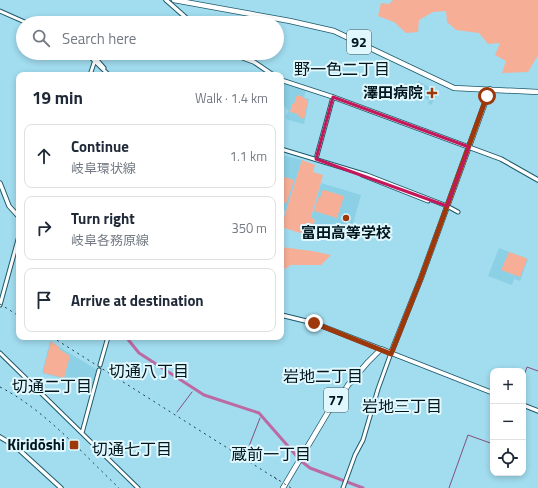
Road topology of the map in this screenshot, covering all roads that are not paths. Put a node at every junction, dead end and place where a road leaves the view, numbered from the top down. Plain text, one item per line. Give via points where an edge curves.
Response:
1 (166, 0) edge
2 (174, 0) edge
3 (0, 12) edge
4 (184, 16) edge
5 (263, 16) edge
6 (16, 19) edge
7 (16, 20) edge
8 (284, 20) edge
9 (95, 60) joint
10 (97, 60) edge
11 (249, 60) edge
12 (91, 72) edge
13 (107, 72) edge
14 (107, 72) edge
15 (269, 72) edge
16 (284, 81) edge
17 (490, 89) junction
18 (538, 92) edge
19 (333, 97) junction
20 (469, 147) junction
21 (284, 151) edge
22 (316, 160) junction
23 (538, 180) edge
24 (0, 184) edge
25 (447, 207) junction
26 (458, 212) dead end
27 (16, 214) edge
28 (16, 245) edge
29 (0, 305) edge
30 (284, 316) edge
31 (107, 340) edge
32 (381, 349) junction
33 (0, 353) edge
34 (391, 354) junction
35 (100, 365) dead end
36 (99, 370) dead end
37 (490, 392) edge
38 (526, 406) edge
39 (538, 411) edge
40 (82, 433) junction
41 (0, 437) edge
42 (61, 488) edge
43 (138, 488) edge
44 (283, 488) edge
45 (343, 488) edge

1 - 4 main road
2 - 5 main road, 92
3 - 6 street
3 - 7 street
8 - 17 main road, 92 via 328,29 451,86
9 - 12 street
9 - 13 street
10 - 14 street
11 - 15 main road
16 - 19 main road
17 - 18 main road, 92
17 - 20 main road
19 - 20 main road
19 - 22 street
20 - 23 main road via 509,162
20 - 25 main road
21 - 22 street
22 - 25 street
24 - 27 main road via 9,206
25 - 26 street
25 - 34 main road
28 - 29 street
30 - 32 main road via 314,323
31 - 35 street
32 - 34 main road
32 - 44 main road, 77 via 332,404
33 - 40 street
34 - 37 main road
34 - 45 street via 363,440
36 - 40 street
38 - 39 main road
40 - 43 street
41 - 42 main road via 15,446

